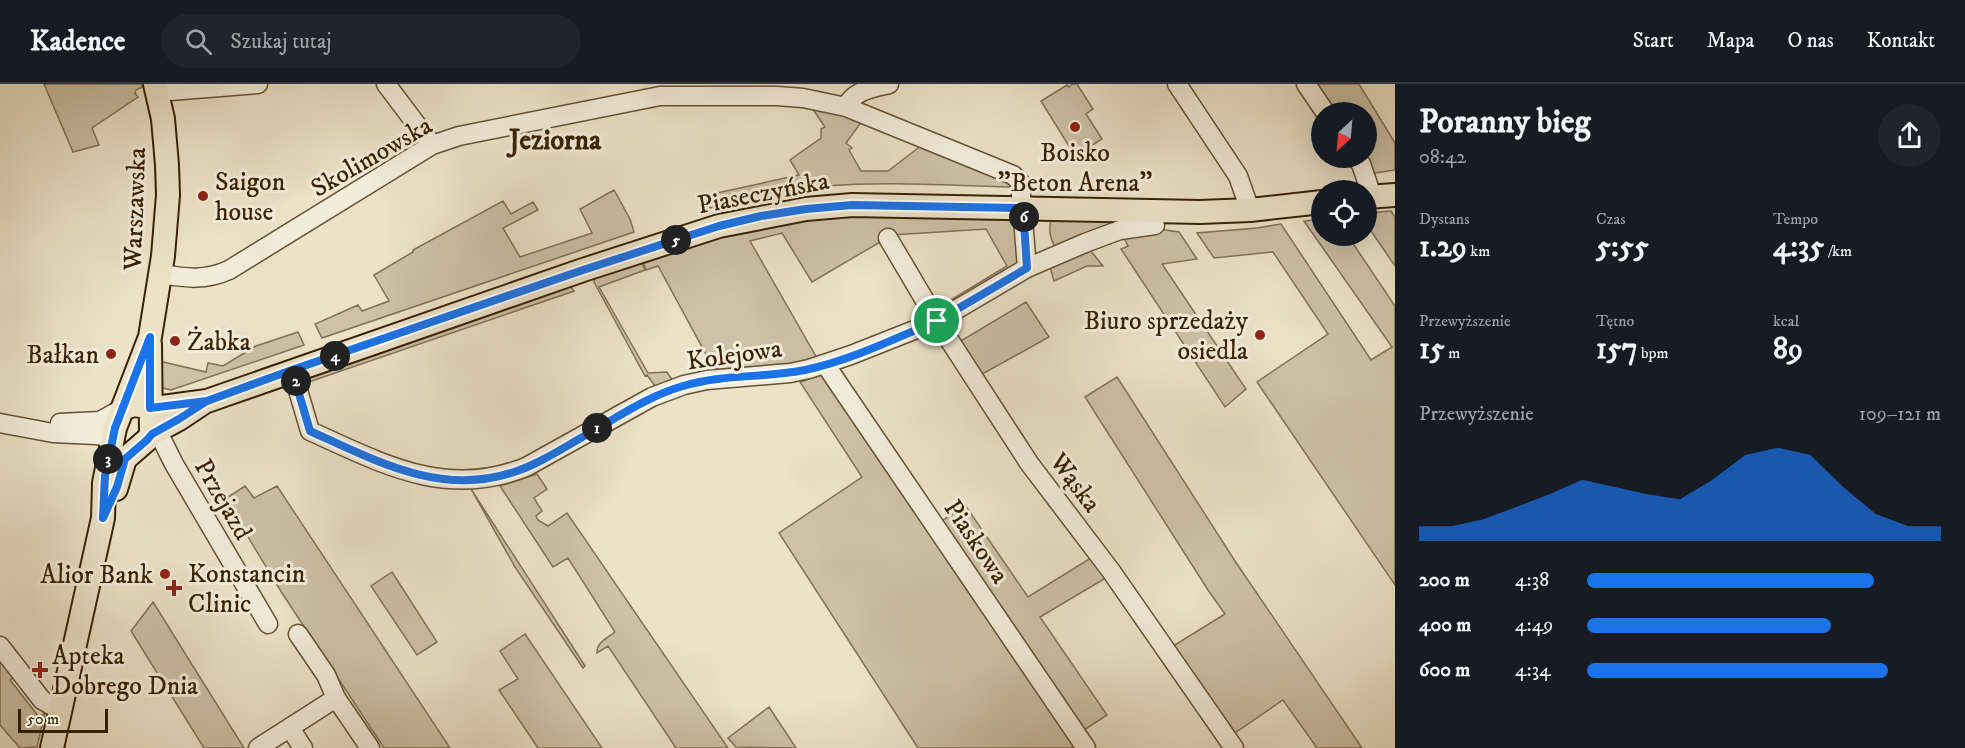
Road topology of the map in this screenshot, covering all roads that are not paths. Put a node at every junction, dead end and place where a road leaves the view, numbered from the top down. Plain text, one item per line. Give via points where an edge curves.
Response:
1 (258, 84) edge
2 (386, 84) edge
3 (889, 84) edge
4 (1177, 84) edge
5 (1306, 84) edge
6 (156, 88) edge
7 (1318, 102) edge
8 (846, 107) junction
9 (432, 145) junction
10 (1395, 195) edge
11 (1377, 196) edge
12 (1311, 203) edge
13 (1023, 208) junction
14 (1250, 210) junction
15 (1155, 225) dead end
16 (888, 238) dead end
17 (1027, 268) junction
18 (160, 274) junction
19 (937, 321) junction
20 (150, 337) junction
21 (825, 364) junction
22 (292, 370) junction
23 (207, 401) junction
24 (150, 408) junction
25 (122, 409) junction
26 (0, 423) edge
27 (25, 426) junction
28 (151, 435) junction
29 (113, 438) junction
30 (103, 518) junction
31 (268, 624) dead end
32 (298, 634) dead end
33 (0, 646) edge
34 (336, 698) junction
35 (61, 711) junction
36 (290, 728) junction
37 (52, 748) edge
38 (258, 748) edge
39 (303, 748) edge
40 (370, 748) edge
41 (1086, 748) edge
42 (1234, 748) edge

1 - 6 street
2 - 9 street
3 - 8 street via 855,95
4 - 14 street via 1238,176
5 - 7 street
6 - 18 main road, Warszawska via 166,142 168,181
8 - 9 street, Skolimowska via 786,97 660,96 482,131
8 - 13 street, Skolimowska via 1014,175 1020,182
9 - 18 street, Skolimowska via 229,270 195,279
10 - 11 main road
12 - 14 main road, Piaseczyńska
13 - 14 main road, Piaseczyńska
13 - 17 street, Skolimowska
13 - 22 main road, Piaseczyńska via 852,205 761,216 594,267
15 - 17 street, Kolejowa via 1104,236
16 - 19 street, Wąska
17 - 19 street, Kolejowa
18 - 20 main road, Warszawska
19 - 21 street, Kolejowa
19 - 42 street, Wąska via 1029,463 1112,571
20 - 24 main road, Warszawska
20 - 25 main road, Warszawska
21 - 22 street, Kolejowa via 790,373 684,385 652,397 526,468 493,478 464,481 425,477 393,468 310,431
21 - 41 street, Piaskowa
22 - 23 main road, Piaseczyńska
23 - 24 main road, Piaseczyńska
23 - 28 main road, Piaseczyńska
24 - 25 main road, Piaseczyńska via 137,405
24 - 28 main road, Warszawska
25 - 27 street via 100,421
25 - 29 main road, Warszawska
26 - 27 street
27 - 29 street via 60,434
28 - 29 main road
28 - 30 main road via 125,459
28 - 31 street, Przejazd via 171,458
29 - 30 main road via 104,483
30 - 35 main road
32 - 34 street via 326,675
33 - 35 street via 42,700
34 - 36 street
34 - 40 street
35 - 37 main road
36 - 38 street
36 - 39 street

